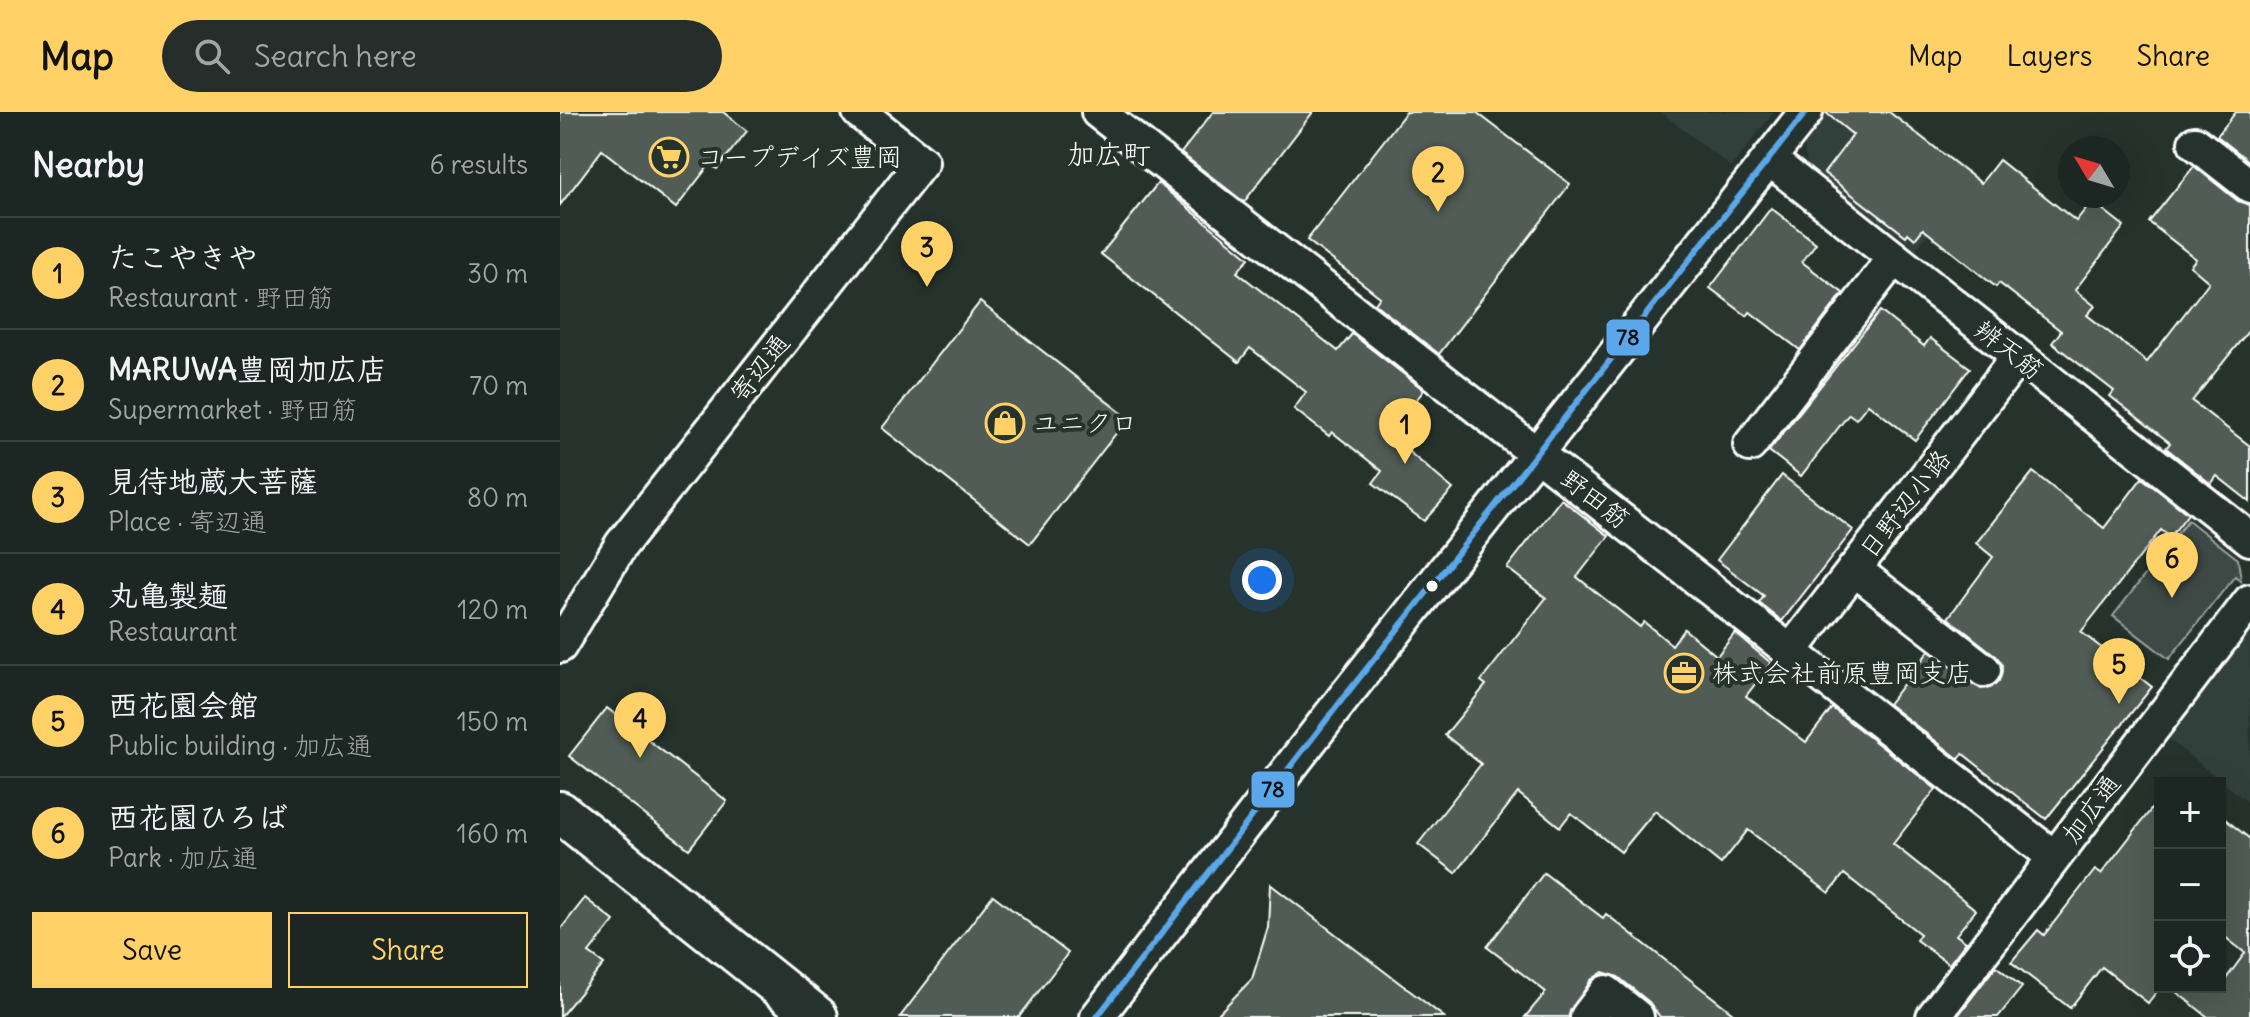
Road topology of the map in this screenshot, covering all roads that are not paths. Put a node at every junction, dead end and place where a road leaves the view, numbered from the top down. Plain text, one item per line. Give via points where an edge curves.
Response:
1 (859, 112) edge
2 (1098, 112) edge
3 (1806, 112) edge
4 (2195, 143) dead end
5 (1769, 159) junction
6 (2250, 186) edge
7 (1894, 258) junction
8 (2018, 357) junction
9 (1750, 445) dead end
10 (1536, 452) junction
11 (2250, 539) edge
12 (1854, 569) junction
13 (2250, 601) edge
14 (560, 646) edge
15 (1791, 651) junction
16 (1984, 670) dead end
17 (560, 812) edge
18 (2054, 857) junction
19 (817, 1017) edge
20 (1097, 1017) edge
21 (1587, 1017) edge
22 (1637, 1017) edge
23 (1933, 1017) edge

1 - 14 street, 寄辺通 via 922,162 621,545
2 - 10 street, 野田筋
3 - 5 street
4 - 6 street
5 - 7 street, 辨天筋
5 - 10 street
7 - 8 street, 辨天筋
7 - 9 street
8 - 11 street, 辨天筋
8 - 12 street, 日野辺小路
10 - 15 street, 野田筋
10 - 20 street
12 - 15 street, 日野辺小路
12 - 16 street
13 - 18 street, 加広通
15 - 18 street, 野田筋
17 - 19 street
18 - 23 street, 加広通
21 - 22 street via 1606,992

